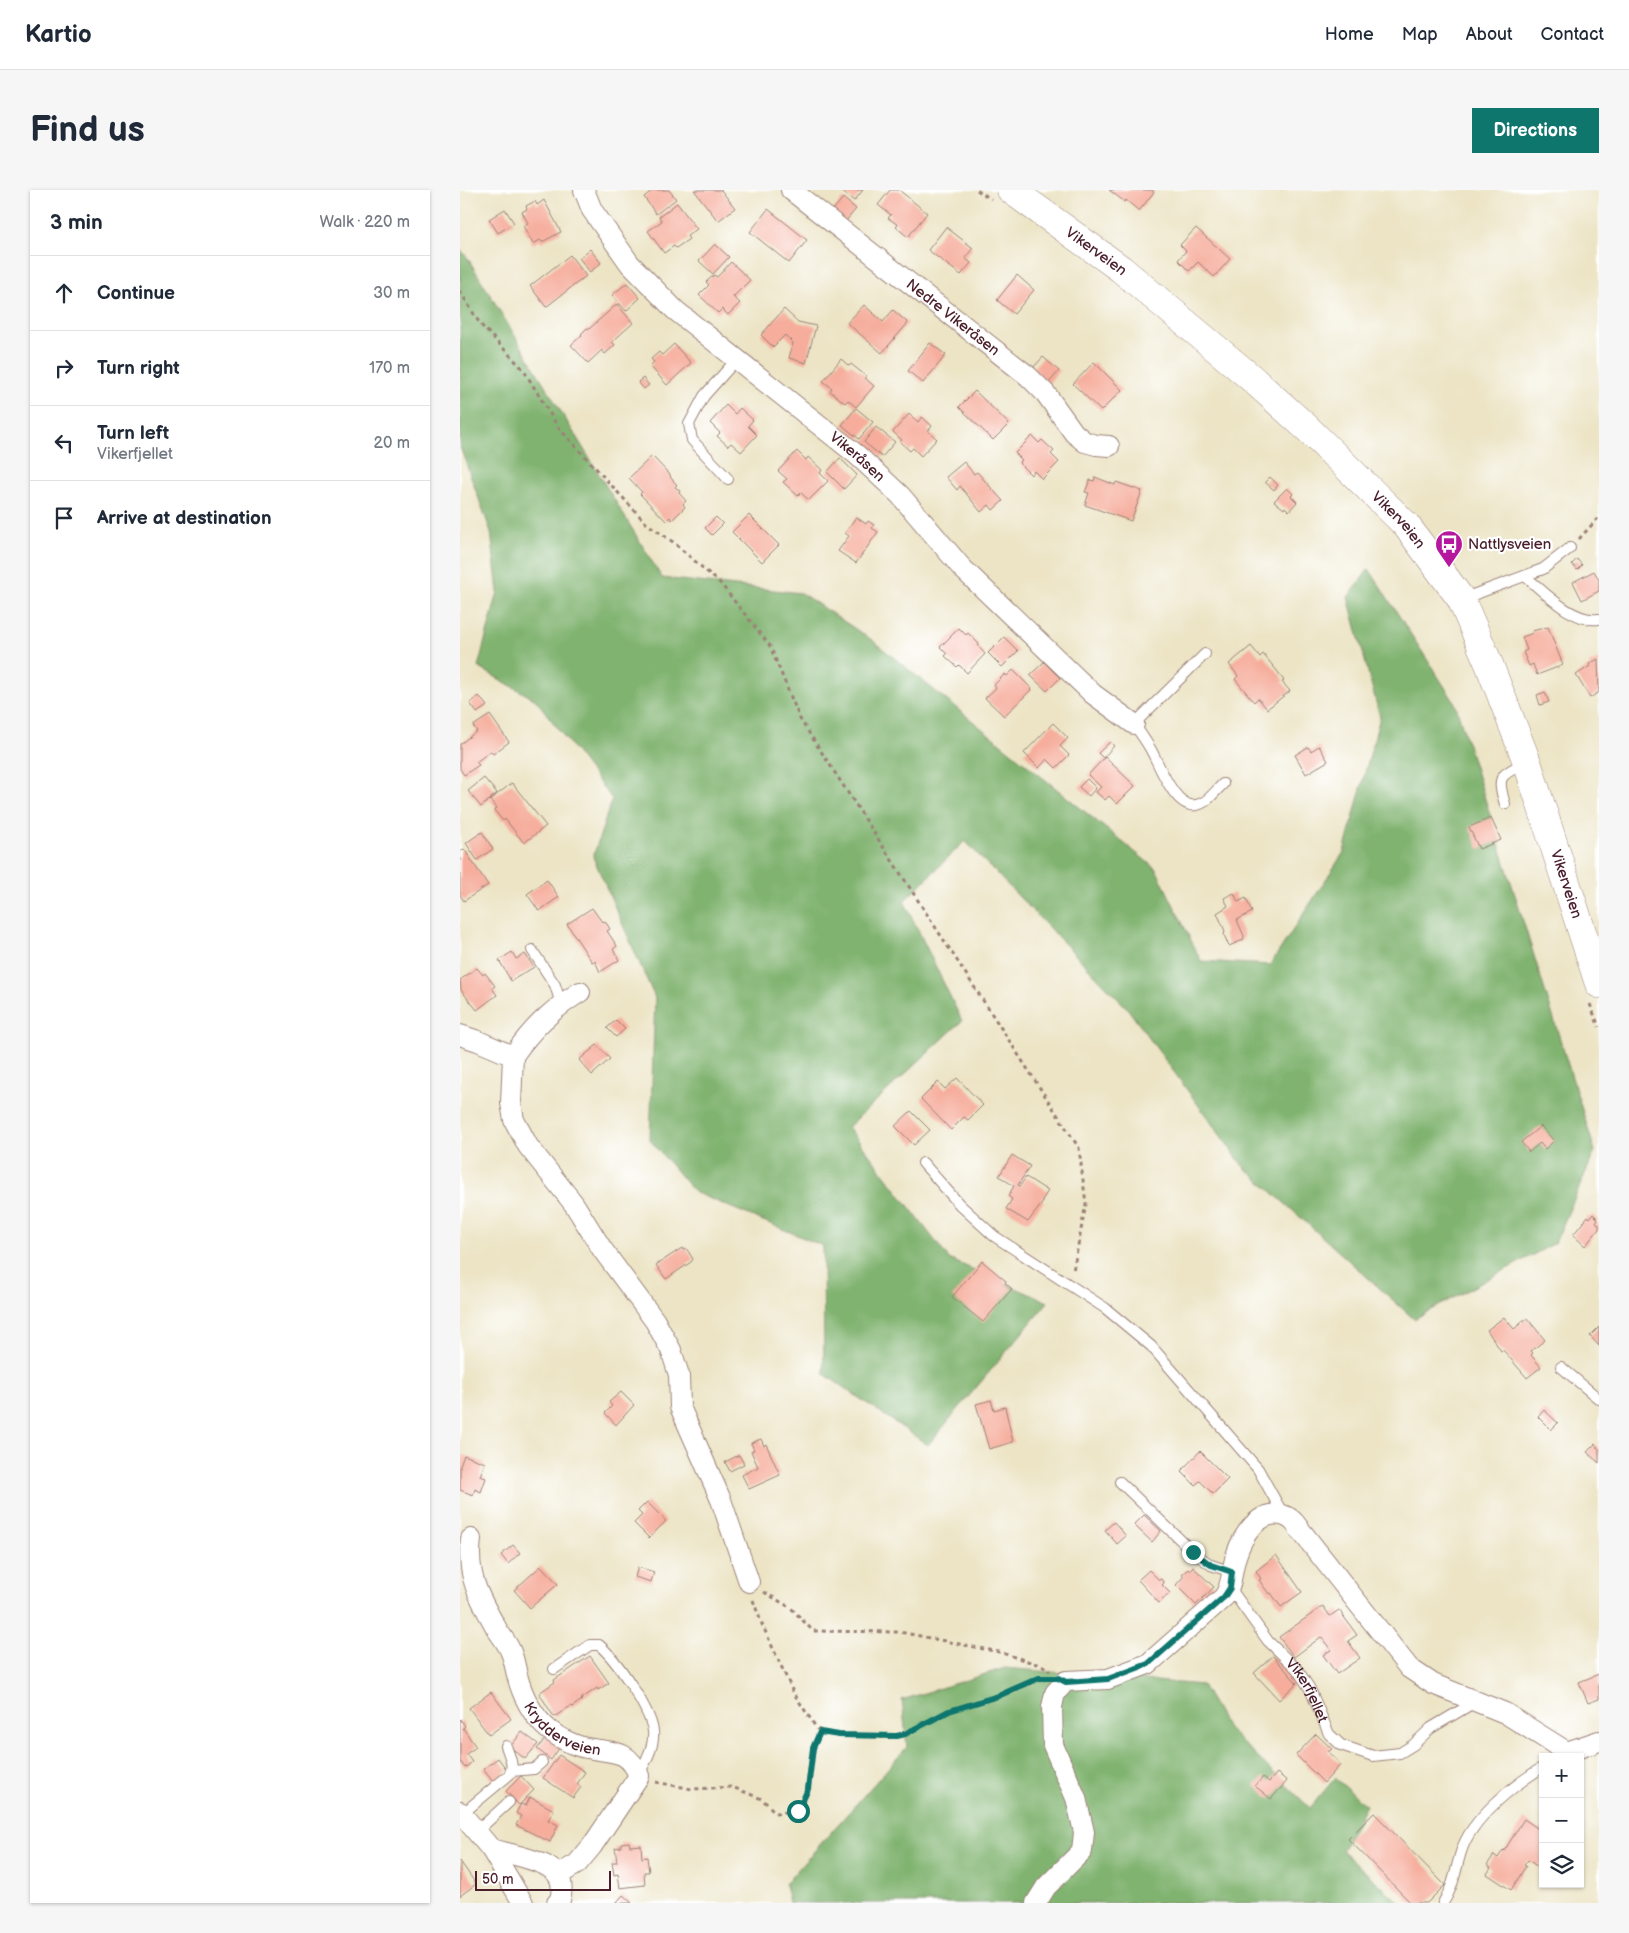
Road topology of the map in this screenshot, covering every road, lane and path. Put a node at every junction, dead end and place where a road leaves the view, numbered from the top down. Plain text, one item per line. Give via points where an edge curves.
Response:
1 (584, 190) edge
2 (791, 190) edge
3 (977, 190) edge
4 (1001, 195) edge
5 (460, 291) edge
6 (737, 359) junction
7 (1109, 446) dead end
8 (728, 479) dead end
9 (1599, 517) edge
10 (1570, 548) joint
11 (1525, 576) junction
12 (1461, 599) junction
13 (1599, 618) edge
14 (1205, 654) dead end
15 (1134, 724) junction
16 (1527, 762) junction
17 (1223, 784) dead end
18 (1504, 804) dead end
19 (532, 950) dead end
20 (1595, 978) edge
21 (580, 992) dead end
22 (562, 1004) junction
23 (1599, 1027) edge
24 (460, 1035) edge
25 (513, 1056) junction
26 (923, 1163) dead end
27 (1070, 1285) junction
28 (1561, 1367) dead end
29 (1599, 1399) edge
30 (1120, 1482) dead end
31 (1284, 1516) junction
32 (471, 1539) dead end
33 (1231, 1580) junction
34 (749, 1582) junction
35 (554, 1669) dead end
36 (1066, 1682) junction
37 (1475, 1702) junction
38 (820, 1732) junction
39 (1599, 1741) edge
40 (506, 1746) dead end
41 (1562, 1753) edge
42 (1566, 1753) edge
43 (542, 1762) dead end
44 (1539, 1769) edge
45 (512, 1771) junction
46 (639, 1776) junction
47 (509, 1802) dead end
48 (461, 1813) edge
49 (476, 1832) junction
50 (491, 1849) junction
51 (558, 1875) junction
52 (561, 1902) edge
53 (523, 1903) edge
54 (1036, 1903) edge
55 (1443, 1903) edge

1 - 6 street, Vikeråsen via 592,210 630,264 675,310
2 - 7 street, Nedre Vikeråsen via 1028,376 1079,438
3 - 4 path
4 - 12 main road, Vikerveien via 1121,269 1249,376 1308,428 1406,525
5 - 27 path via 480,324 523,369 558,428 646,523 720,583 770,646 800,719 1078,1148 1086,1204
6 - 8 lane via 704,396 689,424 692,440
6 - 15 street, Vikeråsen via 857,454 900,495 962,568 1093,694
9 - 10 path
10 - 11 lane via 1542,569
11 - 12 lane
11 - 13 lane via 1564,609 1582,617
12 - 16 main road, Vikerveien
14 - 15 lane
15 - 17 lane via 1167,784 1188,804 1194,806 1205,802
16 - 18 lane via 1502,776 1499,786
16 - 20 main road, Vikerveien
19 - 22 lane
20 - 23 path
21 - 22 street
22 - 25 street via 528,1034
24 - 25 street
25 - 34 street via 511,1103 514,1120 528,1146 574,1204 602,1250 655,1321 671,1350 679,1375 680,1407 721,1500
26 - 27 lane via 960,1205 994,1236
27 - 31 lane via 1105,1308 1151,1346 1258,1469
28 - 29 lane
30 - 33 lane via 1193,1552
31 - 33 street via 1258,1520 1248,1531 1240,1545
31 - 37 street via 1294,1522 1409,1668 1434,1684
32 - 46 street, Krydderveien via 471,1577 475,1590 510,1648 525,1699 536,1716 549,1730 566,1740 585,1748 617,1752 624,1756 634,1765
33 - 36 street via 1213,1608 1148,1664 1108,1679
33 - 37 lane, Vikerfjellet via 1268,1641 1296,1669 1310,1689 1329,1734 1342,1745 1373,1756 1400,1753 1431,1728
34 - 36 path via 791,1608 813,1631 900,1632 972,1646 1043,1666
34 - 38 path via 761,1622 793,1692
35 - 46 lane via 590,1645 599,1645 608,1652 631,1684 653,1731 652,1744
36 - 38 path via 1058,1678 1039,1678 1005,1694 949,1711 897,1736
36 - 54 street via 1055,1693 1052,1707 1053,1745 1076,1798 1084,1832 1082,1850 1046,1887
37 - 41 street via 1505,1713
38 - 46 path via 813,1748 808,1789 798,1811 776,1813 762,1799 732,1787 692,1789
39 - 42 street
40 - 45 lane
43 - 45 lane via 534,1769
44 - 55 lane via 1525,1777 1472,1830 1461,1851 1450,1893
45 - 48 lane via 502,1783
46 - 51 street via 592,1846 577,1864
47 - 49 lane
48 - 49 street
49 - 50 street
50 - 51 street via 546,1865
50 - 53 street
51 - 52 street via 563,1890

